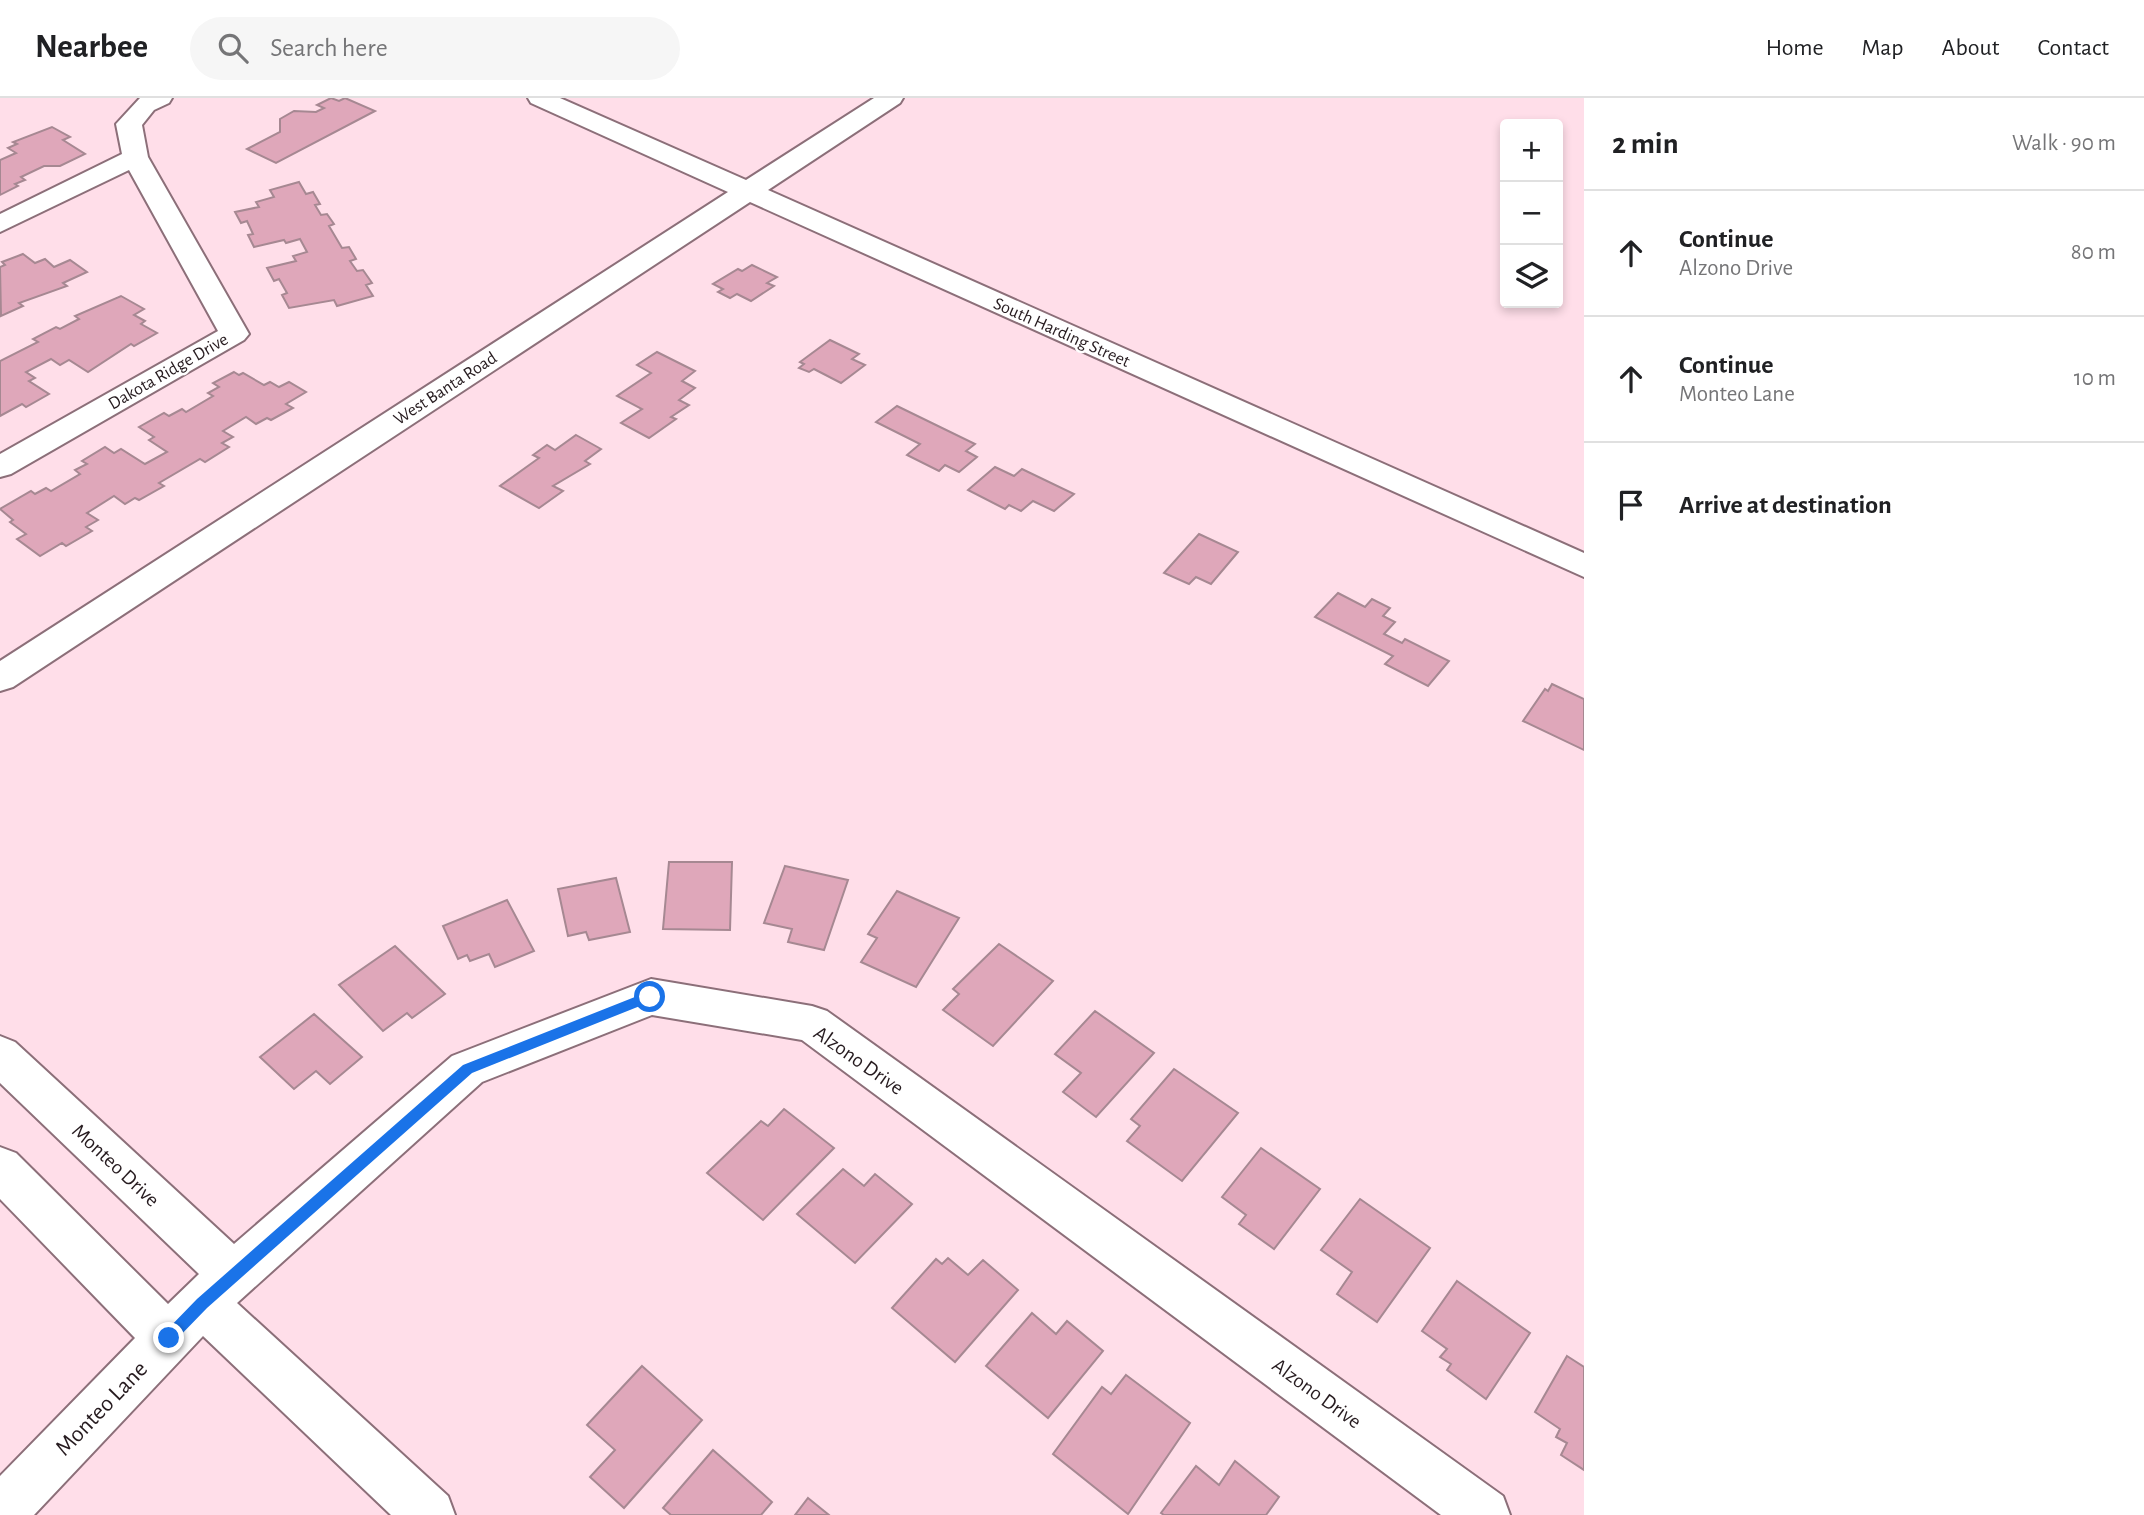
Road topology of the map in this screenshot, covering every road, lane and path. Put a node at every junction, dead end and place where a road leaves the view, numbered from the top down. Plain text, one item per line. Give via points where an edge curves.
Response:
1 (160, 98) edge
2 (540, 98) edge
3 (891, 98) edge
4 (135, 158) junction
5 (747, 191) junction
6 (0, 224) edge
7 (0, 467) edge
8 (1584, 566) edge
9 (0, 678) edge
10 (0, 1055) edge
11 (0, 1168) edge
12 (201, 1305) junction
13 (0, 1514) edge
14 (429, 1515) edge
15 (1484, 1515) edge

1 - 4 street, Dakota Ridge Drive via 145,105 129,124
2 - 5 street, South Harding Street
3 - 5 street, West Banta Road
4 - 6 street
4 - 7 street, Dakota Ridge Drive via 234,334
5 - 8 street, South Harding Street
5 - 9 street, West Banta Road
10 - 12 street, Monteo Drive
11 - 12 street, Monteo Drive
12 - 13 street, Monteo Lane
12 - 14 street, Monteo Drive
12 - 15 street, Alzono Drive via 467,1069 650,997 812,1024

